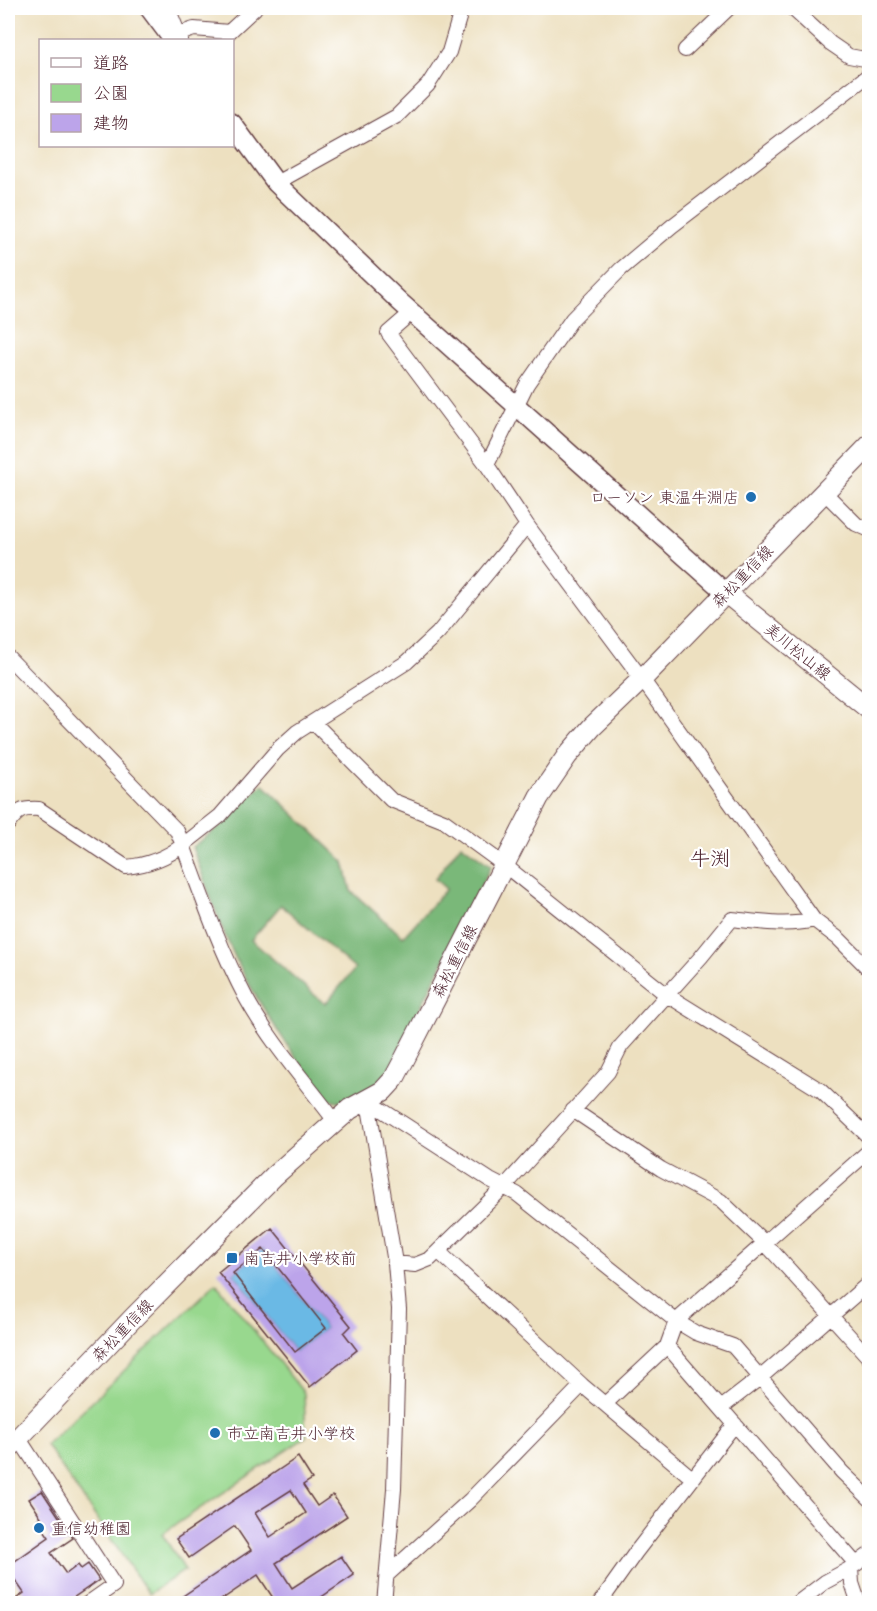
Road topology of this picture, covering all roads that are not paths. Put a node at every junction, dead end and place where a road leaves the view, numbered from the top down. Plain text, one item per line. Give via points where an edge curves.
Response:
1 (149, 8) edge
2 (168, 8) edge
3 (255, 8) edge
4 (462, 8) edge
5 (729, 8) edge
6 (792, 8) edge
7 (178, 38) edge
8 (686, 50) dead end
9 (870, 60) edge
10 (870, 74) edge
11 (234, 126) edge
12 (276, 183) junction
13 (411, 313) junction
14 (516, 407) junction
15 (870, 445) edge
16 (487, 465) junction
17 (824, 492) junction
18 (527, 525) junction
19 (870, 530) edge
20 (726, 593) junction
21 (8, 657) edge
22 (642, 679) junction
23 (870, 710) edge
24 (313, 722) junction
25 (8, 824) edge
26 (183, 845) junction
27 (503, 864) junction
28 (814, 920) junction
29 (870, 970) edge
30 (667, 995) junction
31 (368, 1101) junction
32 (573, 1110) junction
33 (335, 1121) junction
34 (870, 1138) edge
35 (870, 1150) edge
36 (504, 1187) junction
37 (764, 1242) junction
38 (439, 1252) junction
39 (395, 1263) junction
40 (870, 1282) edge
41 (830, 1316) junction
42 (676, 1321) junction
43 (667, 1346) junction
44 (870, 1359) edge
45 (761, 1377) junction
46 (582, 1385) junction
47 (605, 1404) junction
48 (721, 1408) junction
49 (735, 1424) junction
50 (13, 1443) edge
51 (692, 1478) junction
52 (870, 1499) edge
53 (870, 1554) edge
54 (854, 1566) junction
55 (387, 1575) junction
56 (87, 1604) edge
57 (384, 1604) edge
58 (599, 1604) edge
59 (796, 1604) edge
60 (859, 1604) edge

1 - 7 street
2 - 7 street
3 - 7 street via 229,32 194,29
4 - 12 street via 450,52 428,86 397,116
5 - 8 street
6 - 9 street via 849,56
10 - 14 street via 621,269 572,319 527,384
11 - 12 street
12 - 13 street
13 - 14 street
13 - 16 street via 388,333
14 - 16 street
14 - 20 street
15 - 17 main road, 森松重信線
16 - 18 street
17 - 19 street via 856,524
17 - 20 main road, 森松重信線
18 - 22 street
18 - 24 street via 438,633 415,655
20 - 22 main road, 森松重信線
20 - 23 main road, 美川松山線
21 - 26 street via 177,831
22 - 27 main road, 森松重信線 via 567,756 538,797
22 - 28 street
24 - 26 street via 278,749 220,816
24 - 27 street via 391,801 444,821
25 - 26 street via 18,811 39,809 126,867 144,865
26 - 33 street via 221,947 247,999
27 - 30 street
27 - 31 main road, 森松重信線 via 394,1079
28 - 29 street
28 - 30 street via 773,924 732,919
30 - 32 street via 621,1046 608,1072
30 - 34 street via 820,1090
31 - 33 main road, 森松重信線
31 - 36 street
31 - 39 street
32 - 36 street
32 - 37 street via 661,1169 721,1201
33 - 50 main road, 森松重信線 via 274,1176
35 - 37 street
36 - 38 street
36 - 42 street
37 - 41 street
37 - 42 street
38 - 39 street via 415,1265
38 - 46 street
39 - 55 street via 399,1309 394,1489
40 - 41 street
41 - 44 street
41 - 45 street
42 - 43 street
42 - 45 street via 733,1346
43 - 47 street
43 - 48 street
45 - 48 street
45 - 52 street
46 - 47 street
46 - 55 street via 470,1500
47 - 51 street
48 - 49 street
49 - 51 street
49 - 54 street
50 - 56 street via 114,1585
51 - 58 street
53 - 54 street
54 - 59 street via 825,1581
54 - 60 street via 852,1583
55 - 57 street

